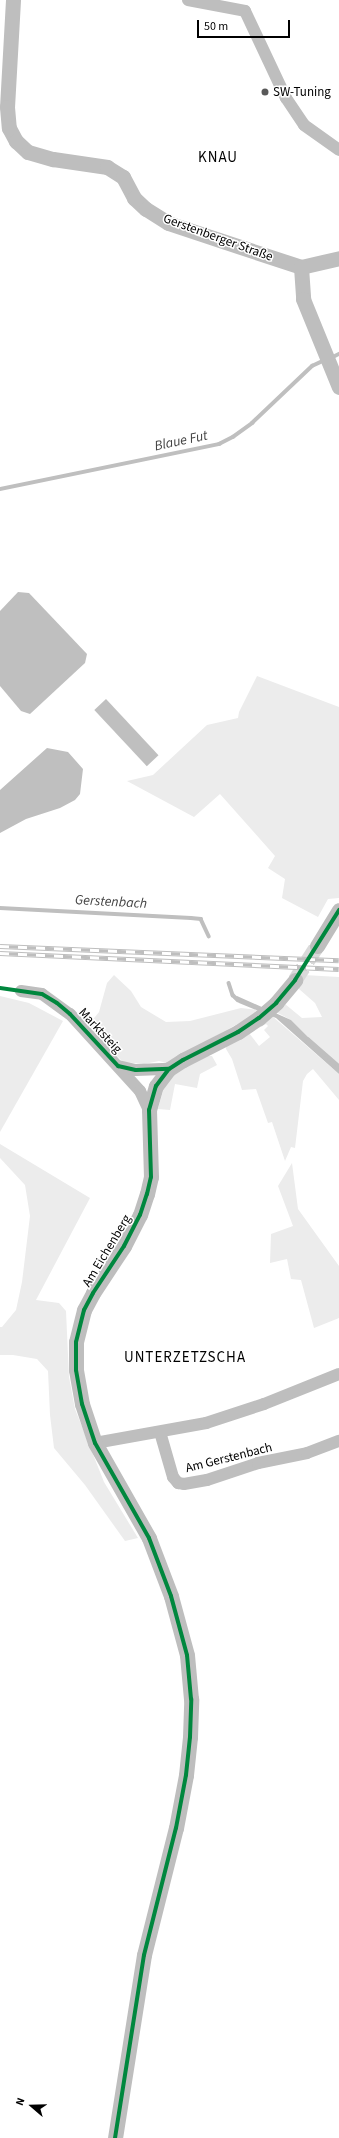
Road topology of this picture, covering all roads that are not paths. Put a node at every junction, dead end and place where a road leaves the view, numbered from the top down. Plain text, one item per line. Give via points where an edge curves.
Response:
1 (13, 0) edge
2 (188, 0) edge
3 (339, 150) edge
4 (339, 258) edge
5 (301, 268) junction
6 (339, 387) edge
7 (339, 910) edge
8 (317, 946) tunnel mouth
9 (295, 980) tunnel mouth
10 (21, 990) dead end
11 (118, 1066) junction
12 (169, 1069) junction
13 (149, 1110) junction
14 (339, 1374) edge
15 (160, 1432) junction
16 (339, 1441) edge
17 (95, 1442) junction
18 (115, 2138) edge

1 - 5 street, Gerstenberger Straße via 7,107 9,128 16,141 28,152 53,159 107,167 123,177 134,198 168,223
2 - 3 street via 245,11 286,98 304,125
4 - 5 street
5 - 6 street via 303,299
7 - 8 street
9 - 12 street, Am Eichenberg via 260,1018
10 - 11 street, Marktsteig via 42,994 57,1003
11 - 12 street, Marktsteig via 136,1070
11 - 13 street, Marktsteig via 140,1091
12 - 13 street, Am Eichenberg via 156,1086
13 - 17 street, Am Eichenberg via 151,1171 147,1194 140,1215 124,1246 87,1304 76,1342 76,1370 82,1404
14 - 15 street via 264,1404 206,1423
15 - 16 street, Am Gerstenbach via 174,1477 178,1483 184,1484 207,1480 258,1463 307,1453
15 - 17 street
17 - 18 street, Am Eichenberg via 150,1538 171,1596 187,1655 191,1699 186,1775 176,1828 144,1955

